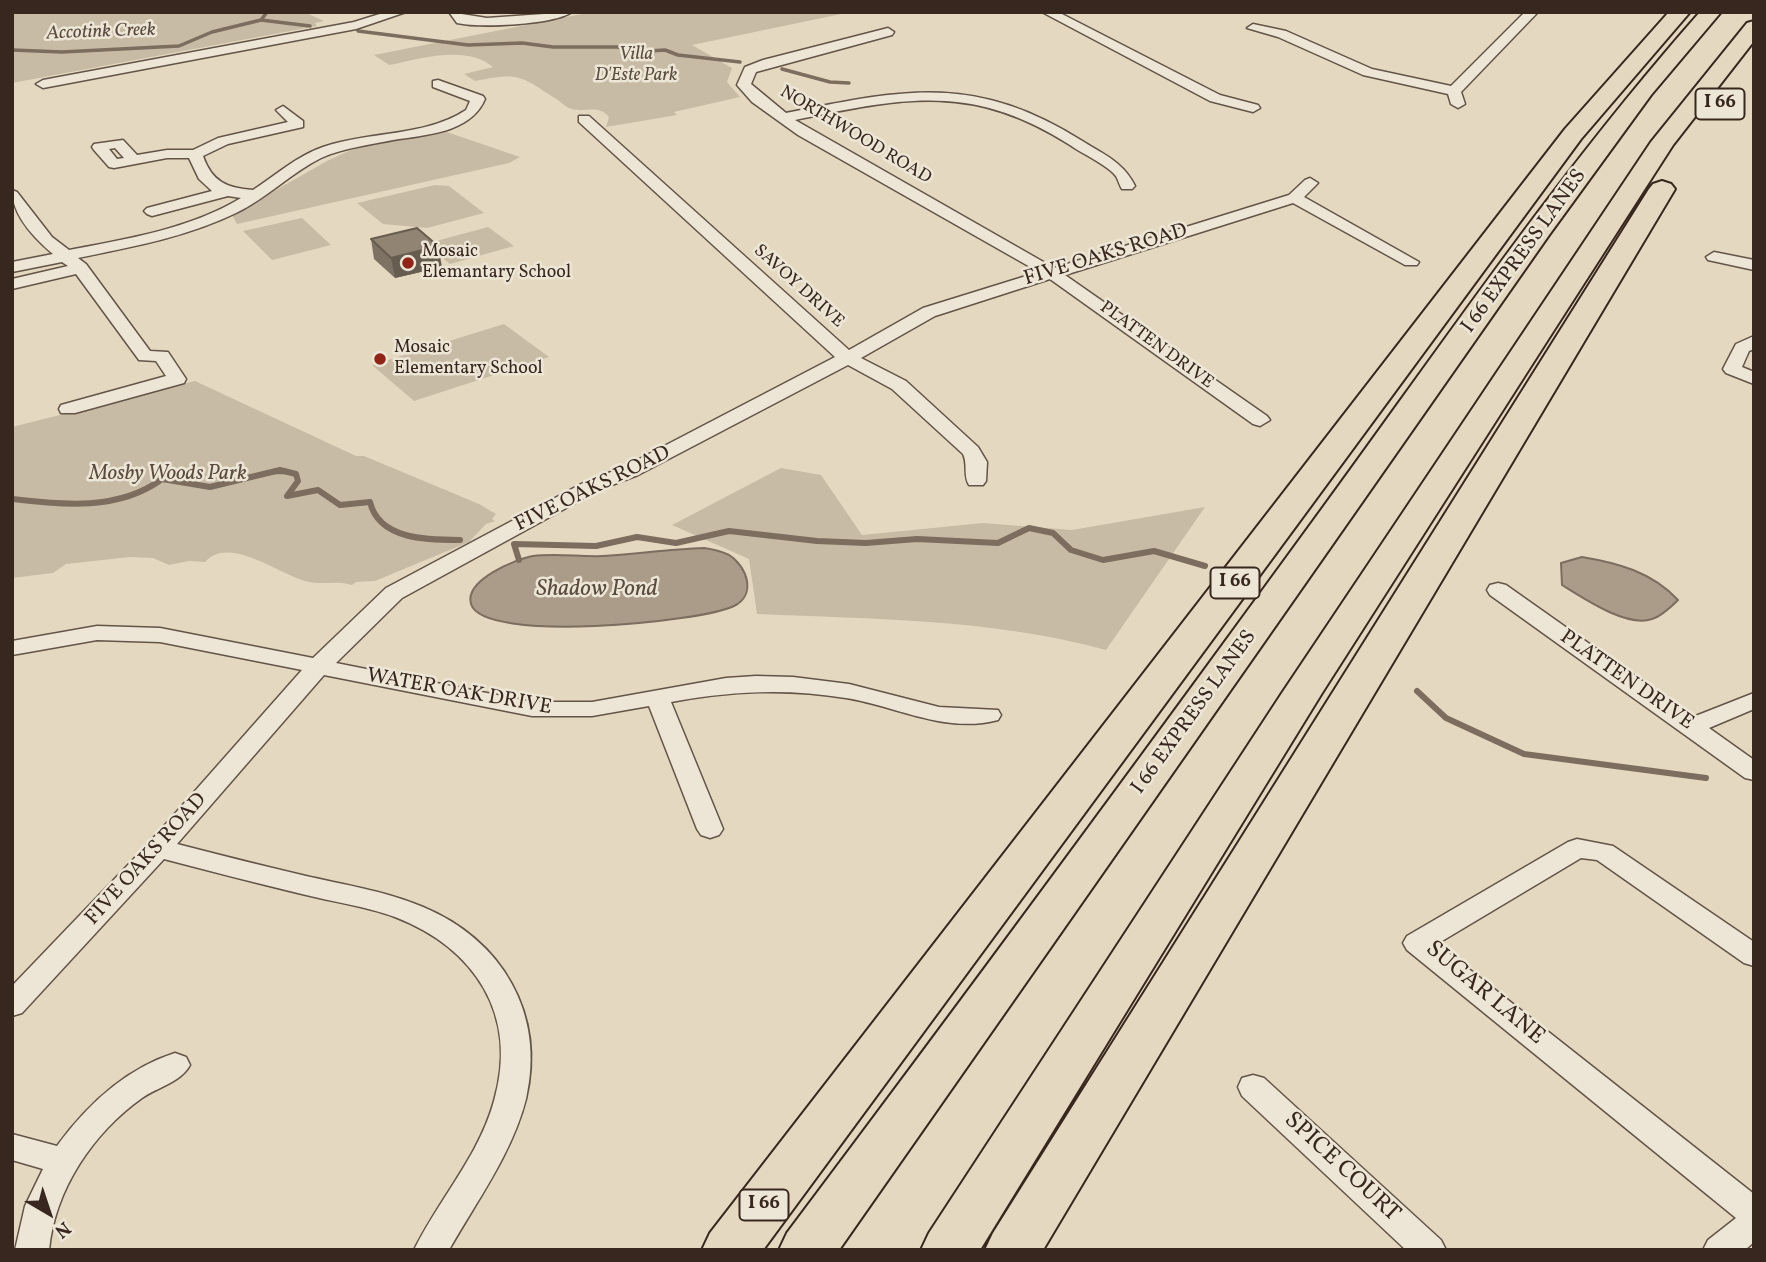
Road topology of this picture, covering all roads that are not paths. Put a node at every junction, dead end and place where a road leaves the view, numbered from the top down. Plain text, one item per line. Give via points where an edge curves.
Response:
1 (400, 12) edge
2 (455, 12) edge
3 (566, 12) edge
4 (1048, 12) edge
5 (1532, 12) edge
6 (1680, 12) edge
7 (1712, 12) edge
8 (1754, 27) edge
9 (1253, 28) dead end
10 (888, 32) dead end
11 (1754, 59) edge
12 (43, 84) dead end
13 (438, 84) dead end
14 (1253, 108) dead end
15 (283, 110) dead end
16 (784, 118) junction
17 (584, 119) dead end
18 (195, 153) junction
19 (134, 160) dead end
20 (1310, 183) dead end
21 (14, 187) edge
22 (1127, 187) dead end
23 (225, 192) junction
24 (257, 195) junction
25 (1294, 198) junction
26 (152, 211) dead end
27 (62, 256) junction
28 (1714, 257) dead end
29 (1411, 262) dead end
30 (1754, 265) edge
31 (12, 267) edge
32 (80, 268) junction
33 (1052, 273) junction
34 (12, 284) edge
35 (1754, 341) edge
36 (848, 358) junction
37 (1754, 379) edge
38 (68, 409) dead end
39 (1260, 420) dead end
40 (976, 481) dead end
41 (1498, 590) dead end
42 (12, 648) edge
43 (318, 667) junction
44 (657, 697) junction
45 (1754, 700) edge
46 (989, 715) dead end
47 (1691, 727) junction
48 (1754, 772) edge
49 (710, 829) dead end
50 (159, 849) junction
51 (1754, 956) edge
52 (12, 1005) edge
53 (175, 1065) dead end
54 (1253, 1087) dead end
55 (12, 1147) edge
56 (63, 1161) junction
57 (1754, 1213) edge
58 (1754, 1223) edge
59 (32, 1250) edge
60 (430, 1250) edge
61 (730, 1250) edge
62 (807, 1250) edge
63 (949, 1250) edge
64 (1013, 1250) edge
65 (1429, 1250) edge
66 (1720, 1250) edge

1 - 12 street
2 - 3 street via 461,20 481,23
4 - 14 street via 1216,98
5 - 9 street via 1456,97 1368,72 1282,34
6 - 61 highway, I 66 via 1573,134
7 - 62 highway, I 66 EXPRESS LANES via 1643,90 1540,229
8 - 63 highway via 1663,142 1541,327
10 - 16 street, NORTHWOOD ROAD via 750,70 744,85
11 - 64 highway, I 66 via 1695,140 1529,405
13 - 24 street via 478,99 471,113 449,126 328,150 296,165
15 - 18 street via 298,124 223,141
16 - 22 street via 898,97 984,102 1033,118 1121,172
16 - 33 street, NORTHWOOD ROAD
17 - 36 street, SAVOY DRIVE
18 - 19 street
18 - 23 street via 207,182
20 - 25 street, FIVE OAKS ROAD
21 - 27 street
23 - 24 street
23 - 26 street
24 - 27 street via 191,226
25 - 29 street
25 - 33 street, FIVE OAKS ROAD
27 - 31 street
27 - 32 street
28 - 30 street
32 - 34 street
32 - 38 street via 145,356 162,356 177,379
33 - 36 street, FIVE OAKS ROAD via 929,312
33 - 39 street, PLATTEN DRIVE
35 - 37 street via 1742,348 1732,369
36 - 40 street, SAVOY DRIVE via 899,385 971,451 977,462
36 - 43 street, FIVE OAKS ROAD via 684,446 592,485 426,573 394,593
41 - 47 street, PLATTEN DRIVE
42 - 43 street, WATER OAK DRIVE via 62,637 136,633
43 - 44 street, WATER OAK DRIVE via 532,709 592,709
43 - 50 street, FIVE OAKS ROAD
44 - 46 street, WATER OAK DRIVE via 726,685 793,684 849,691 939,715
44 - 49 street
45 - 47 street
47 - 48 street, PLATTEN DRIVE
50 - 52 street, FIVE OAKS ROAD
50 - 60 street via 414,914 458,938 487,966 513,1021 516,1063 511,1098 498,1134
51 - 57 street, SUGAR LANE via 1604,852 1577,848 1417,943
53 - 56 street via 131,1090
54 - 65 street, SPICE COURT
55 - 56 street
56 - 59 street via 38,1211
58 - 66 street

